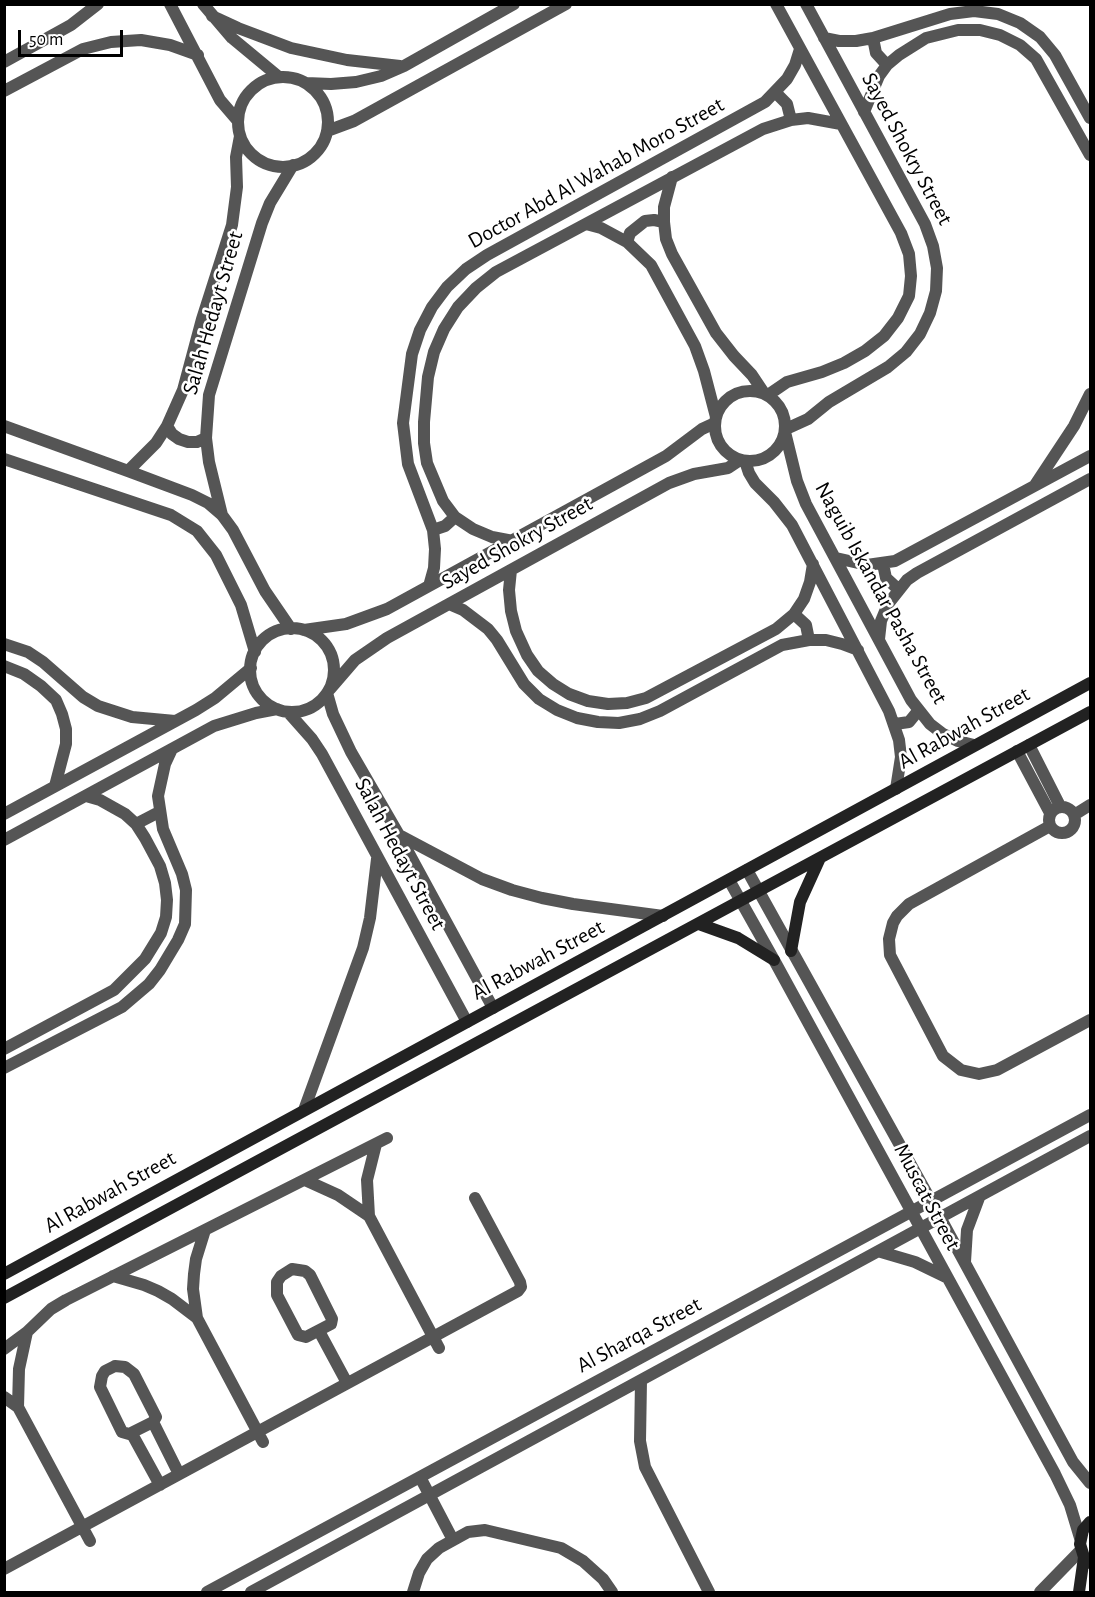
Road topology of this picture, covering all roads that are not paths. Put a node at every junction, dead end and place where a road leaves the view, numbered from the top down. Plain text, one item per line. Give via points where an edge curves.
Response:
1 (98, 4) edge
2 (170, 4) edge
3 (203, 4) edge
4 (514, 4) edge
5 (566, 4) edge
6 (776, 4) edge
7 (806, 4) edge
8 (212, 16) junction
9 (824, 38) junction
10 (873, 38) junction
11 (800, 49) junction
12 (198, 55) junction
13 (4, 63) edge
14 (887, 65) junction
15 (404, 66) junction
16 (279, 77) junction
17 (1068, 78) junction
18 (306, 83) junction
19 (1052, 85) junction
20 (4, 91) edge
21 (776, 93) junction
22 (864, 112) junction
23 (1090, 118) edge
24 (791, 120) junction
25 (238, 121) junction
26 (841, 124) junction
27 (327, 131) junction
28 (240, 136) junction
29 (1090, 155) edge
30 (293, 165) junction
31 (672, 177) junction
32 (664, 222) junction
33 (586, 224) junction
34 (627, 242) junction
35 (766, 394) junction
36 (1090, 394) edge
37 (715, 420) junction
38 (4, 426) edge
39 (167, 426) junction
40 (786, 431) junction
41 (206, 438) junction
42 (1090, 456) edge
43 (4, 459) edge
44 (742, 461) junction
45 (128, 471) junction
46 (1090, 480) edge
47 (1032, 488) junction
48 (222, 515) junction
49 (455, 517) junction
50 (433, 530) junction
51 (513, 542) junction
52 (836, 558) junction
53 (813, 564) junction
54 (883, 564) junction
55 (511, 570) junction
56 (429, 586) junction
57 (898, 589) junction
58 (449, 604) junction
59 (794, 614) junction
60 (298, 629) junction
61 (516, 631) junction
62 (879, 639) junction
63 (497, 640) junction
64 (809, 640) junction
65 (4, 644) edge
66 (858, 650) junction
67 (255, 652) junction
68 (4, 666) edge
69 (250, 668) junction
70 (1090, 683) edge
71 (69, 686) junction
72 (329, 691) junction
73 (56, 700) junction
74 (283, 710) junction
75 (918, 711) junction
76 (1090, 712) edge
77 (175, 721) junction
78 (895, 724) junction
79 (974, 746) junction
80 (1023, 748) junction
81 (172, 749) junction
82 (56, 786) junction
83 (896, 789) junction
84 (86, 796) junction
85 (1090, 805) edge
86 (1055, 809) junction
87 (159, 812) junction
88 (4, 814) edge
89 (1074, 814) junction
90 (136, 824) junction
91 (1050, 826) junction
92 (399, 835) junction
93 (4, 840) edge
94 (377, 857) junction
95 (821, 858) junction
96 (747, 870) junction
97 (729, 880) junction
98 (759, 891) junction
99 (741, 901) junction
100 (663, 916) junction
101 (699, 924) junction
102 (791, 951) junction
103 (774, 960) junction
104 (493, 1008) junction
105 (1090, 1020) edge
106 (467, 1022) junction
107 (4, 1049) edge
108 (4, 1068) edge
109 (304, 1110) junction
110 (1090, 1115) edge
111 (1089, 1140) edge
112 (226, 1152) junction
113 (238, 1173) junction
114 (305, 1180) junction
115 (475, 1198) dead end
116 (979, 1198) junction
117 (931, 1201) junction
118 (911, 1212) junction
119 (369, 1216) junction
120 (941, 1219) junction
121 (205, 1230) junction
122 (921, 1230) junction
123 (881, 1252) junction
124 (32, 1258) junction
125 (965, 1263) junction
126 (4, 1274) edge
127 (113, 1276) junction
128 (42, 1278) junction
129 (947, 1278) junction
130 (4, 1298) edge
131 (197, 1318) junction
132 (319, 1331) junction
133 (27, 1332) junction
134 (436, 1343) junction
135 (4, 1349) edge
136 (641, 1381) junction
137 (347, 1383) junction
138 (4, 1397) edge
139 (18, 1407) junction
140 (153, 1422) junction
141 (132, 1434) junction
142 (261, 1437) junction
143 (179, 1474) junction
144 (420, 1477) junction
145 (1090, 1483) edge
146 (160, 1485) junction
147 (430, 1496) junction
148 (1090, 1522) edge
149 (82, 1527) junction
150 (453, 1540) junction
151 (90, 1541) dead end
152 (1084, 1552) edge
153 (4, 1569) edge
154 (229, 1587) edge
155 (207, 1593) edge
156 (251, 1593) edge
157 (413, 1593) edge
158 (612, 1593) edge
159 (709, 1593) edge
160 (1040, 1593) edge
161 (1079, 1593) edge

1 - 13 street via 71,25
2 - 12 street
3 - 8 street
4 - 15 street
5 - 27 street via 354,122
6 - 11 street, Sayed Shokry Street
7 - 9 street, Sayed Shokry Street
8 - 15 street via 291,48 347,60
8 - 16 street
9 - 10 street
9 - 22 street, Sayed Shokry Street
10 - 14 street via 876,53
10 - 17 street via 950,14 998,14 1040,37
11 - 21 street, Doctor Abd Al Wahab Moro Street via 791,72
11 - 26 street, Sayed Shokry Street
12 - 20 street via 141,40 111,42 83,49
12 - 25 street via 220,100
14 - 19 street via 926,38 958,30 980,30 1020,45
14 - 22 street
15 - 18 street via 356,82
16 - 18 street
16 - 25 street via 266,80 250,92 240,108
17 - 19 street
17 - 23 street
18 - 27 street via 324,104
19 - 29 street
21 - 24 street via 787,104
21 - 50 street, Doctor Abd Al Wahab Moro Street via 754,110 487,255 447,287 420,330 410,368 403,423 408,464
22 - 40 street, Sayed Shokry Street via 925,224 935,257 936,291 925,324 906,352
24 - 26 street, Doctor Abd Al Wahab Moro Street via 808,118
24 - 31 street, Doctor Abd Al Wahab Moro Street via 763,129
25 - 28 street
26 - 35 street, Sayed Shokry Street via 901,233 909,254 909,296 884,336 865,351
27 - 30 street via 315,153
28 - 30 street via 255,157 267,164
28 - 39 street, Salah Hedayt Street via 232,225 183,390
30 - 41 street, Salah Hedayt Street via 262,223 209,395
31 - 32 street
31 - 33 street, Doctor Abd Al Wahab Moro Street
32 - 34 street via 645,221 630,233
32 - 35 street via 672,254 716,333
33 - 34 street
33 - 49 street, Doctor Abd Al Wahab Moro Street via 496,272 476,288 444,328 428,377 424,443 434,482
34 - 37 street via 651,265 694,346
35 - 37 street via 735,394 720,408
35 - 40 street via 782,409
36 - 47 street via 1074,426
37 - 44 street via 718,442
37 - 51 street, Sayed Shokry Street via 666,456
38 - 45 street
39 - 41 street via 172,434 188,442
39 - 45 street, Salah Hedayt Street
40 - 44 street via 775,452 756,461
40 - 52 street, Naguib Iskandar Pasha Street via 792,466 806,504
41 - 48 street, Salah Hedayt Street
42 - 47 street
43 - 67 street via 171,515 197,531 216,555 241,605
44 - 53 street, Naguib Iskandar Pasha Street via 755,483 792,525
44 - 55 street, Sayed Shokry Street via 669,483
45 - 48 street via 192,495
46 - 57 street via 916,573
47 - 54 street via 907,556
48 - 60 street via 265,591
49 - 50 street
49 - 51 street, Doctor Abd Al Wahab Moro Street via 472,529
50 - 56 street, Doctor Abd Al Wahab Moro Street via 434,568
51 - 56 street, Sayed Shokry Street
52 - 54 street via 867,565
52 - 62 street, Naguib Iskandar Pasha Street
53 - 59 street via 804,599
53 - 66 street, Naguib Iskandar Pasha Street
54 - 57 street via 886,578
55 - 58 street, Sayed Shokry Street
55 - 61 street via 509,590
56 - 60 street, Sayed Shokry Street via 367,618
57 - 62 street via 885,613
58 - 63 street via 476,619
58 - 72 street, Sayed Shokry Street via 370,648
59 - 61 street via 776,629 646,698 627,703 588,701 553,684 538,671
59 - 64 street via 806,624
60 - 67 street via 270,635
60 - 72 street via 315,635 331,654 334,677
61 - 63 street via 504,632
62 - 75 street, Naguib Iskandar Pasha Street
63 - 64 street via 524,684 539,699 577,718 619,723 660,711 782,645
64 - 66 street
65 - 71 street via 28,652
66 - 78 street, Naguib Iskandar Pasha Street
67 - 69 street
68 - 73 street via 24,674
69 - 74 street via 260,697
69 - 77 street via 215,698
70 - 79 street, Al Rabwah Street
71 - 73 street
71 - 77 street via 115,712
72 - 74 street via 310,708
72 - 92 street, Salah Hedayt Street via 341,733
73 - 82 street via 66,729
74 - 81 street via 235,718
74 - 94 street, Salah Hedayt Street via 322,754
75 - 78 street via 909,722
75 - 79 street, Naguib Iskandar Pasha Street via 943,734
76 - 80 street, Al Rabwah Street
77 - 82 street
78 - 83 street, Naguib Iskandar Pasha Street via 901,757
79 - 83 street, Al Rabwah Street
80 - 86 street
80 - 95 street, Al Rabwah Street
81 - 84 street
81 - 87 street via 160,780
82 - 88 street
83 - 96 street, Al Rabwah Street
84 - 90 street via 113,806
84 - 93 street
85 - 89 street
86 - 89 street via 1069,808
86 - 91 street via 1048,817
87 - 90 street
87 - 108 street via 186,890 185,924 170,956 149,984 122,1007
89 - 91 street via 1075,823 1068,832 1057,832
90 - 107 street via 160,866 165,883 166,917 161,933 136,970 114,990
91 - 105 street via 902,909 893,923 890,955 943,1056 961,1070 979,1074 997,1070
92 - 100 street via 482,879 512,890 563,902
92 - 104 street, Salah Hedayt Street
94 - 106 street, Salah Hedayt Street
94 - 109 street via 363,948
95 - 98 street, Al Rabwah Street
95 - 102 street via 800,902
96 - 97 street, Al Rabwah Street
96 - 98 street, Muscat Street
97 - 99 street, Muscat Street
97 - 100 street, Al Rabwah Street
98 - 99 street, Al Rabwah Street
98 - 102 street, Muscat Street
99 - 101 street, Al Rabwah Street
99 - 103 street, Muscat Street
100 - 104 street, Al Rabwah Street
101 - 103 street via 738,938
101 - 113 street, Al Rabwah Street
102 - 117 street, Muscat Street
103 - 118 street, Muscat Street
104 - 106 street, Al Rabwah Street
106 - 109 street, Al Rabwah Street
109 - 112 street, Al Rabwah Street
110 - 117 street, Al Sharqa Street
111 - 116 street, Al Sharqa Street
112 - 113 street
112 - 124 street, Al Rabwah Street
113 - 128 street, Al Rabwah Street
114 - 119 street via 338,1195
114 - 119 street via 381,1141 367,1180
114 - 121 street
115 - 134 street via 521,1287
116 - 120 street, Al Sharqa Street
116 - 125 street via 967,1230
117 - 118 street, Al Sharqa Street
117 - 120 street, Muscat Street
118 - 122 street, Muscat Street
118 - 144 street, Al Sharqa Street
119 - 134 street
120 - 122 street, Al Sharqa Street
120 - 125 street, Muscat Street
121 - 127 street
121 - 131 street via 194,1274
122 - 123 street, Al Sharqa Street
122 - 129 street, Muscat Street
123 - 129 street via 915,1262
123 - 136 street, Al Sharqa Street
124 - 126 street, Al Rabwah Street
124 - 128 street
125 - 145 street, Muscat Street via 1072,1462
127 - 131 street via 158,1291
127 - 133 street via 51,1309
128 - 130 street, Al Rabwah Street
129 - 152 street, Muscat Street via 1063,1489
131 - 142 street
132 - 132 street via 306,1337 298,1335 277,1294 277,1282 292,1269 305,1271 314,1280 332,1319
132 - 137 street
133 - 135 street
133 - 139 street via 18,1369
134 - 137 street
136 - 147 street, Al Sharqa Street
136 - 159 street via 640,1441 645,1467
137 - 142 street
138 - 139 street
139 - 149 street
140 - 141 street
140 - 141 street via 155,1414 134,1374 120,1366 109,1368 100,1381 102,1392 122,1432
140 - 143 street
141 - 146 street
142 - 143 street
143 - 146 street
144 - 147 street
144 - 154 street, Al Sharqa Street
146 - 149 street
147 - 150 street
147 - 156 street, Al Sharqa Street
148 - 152 street via 1083,1530
149 - 151 street
149 - 153 street
150 - 157 street via 427,1559
150 - 158 street via 468,1532 485,1530 561,1548 583,1561
152 - 160 street
152 - 161 street
154 - 155 street, Al Sharqa Street

